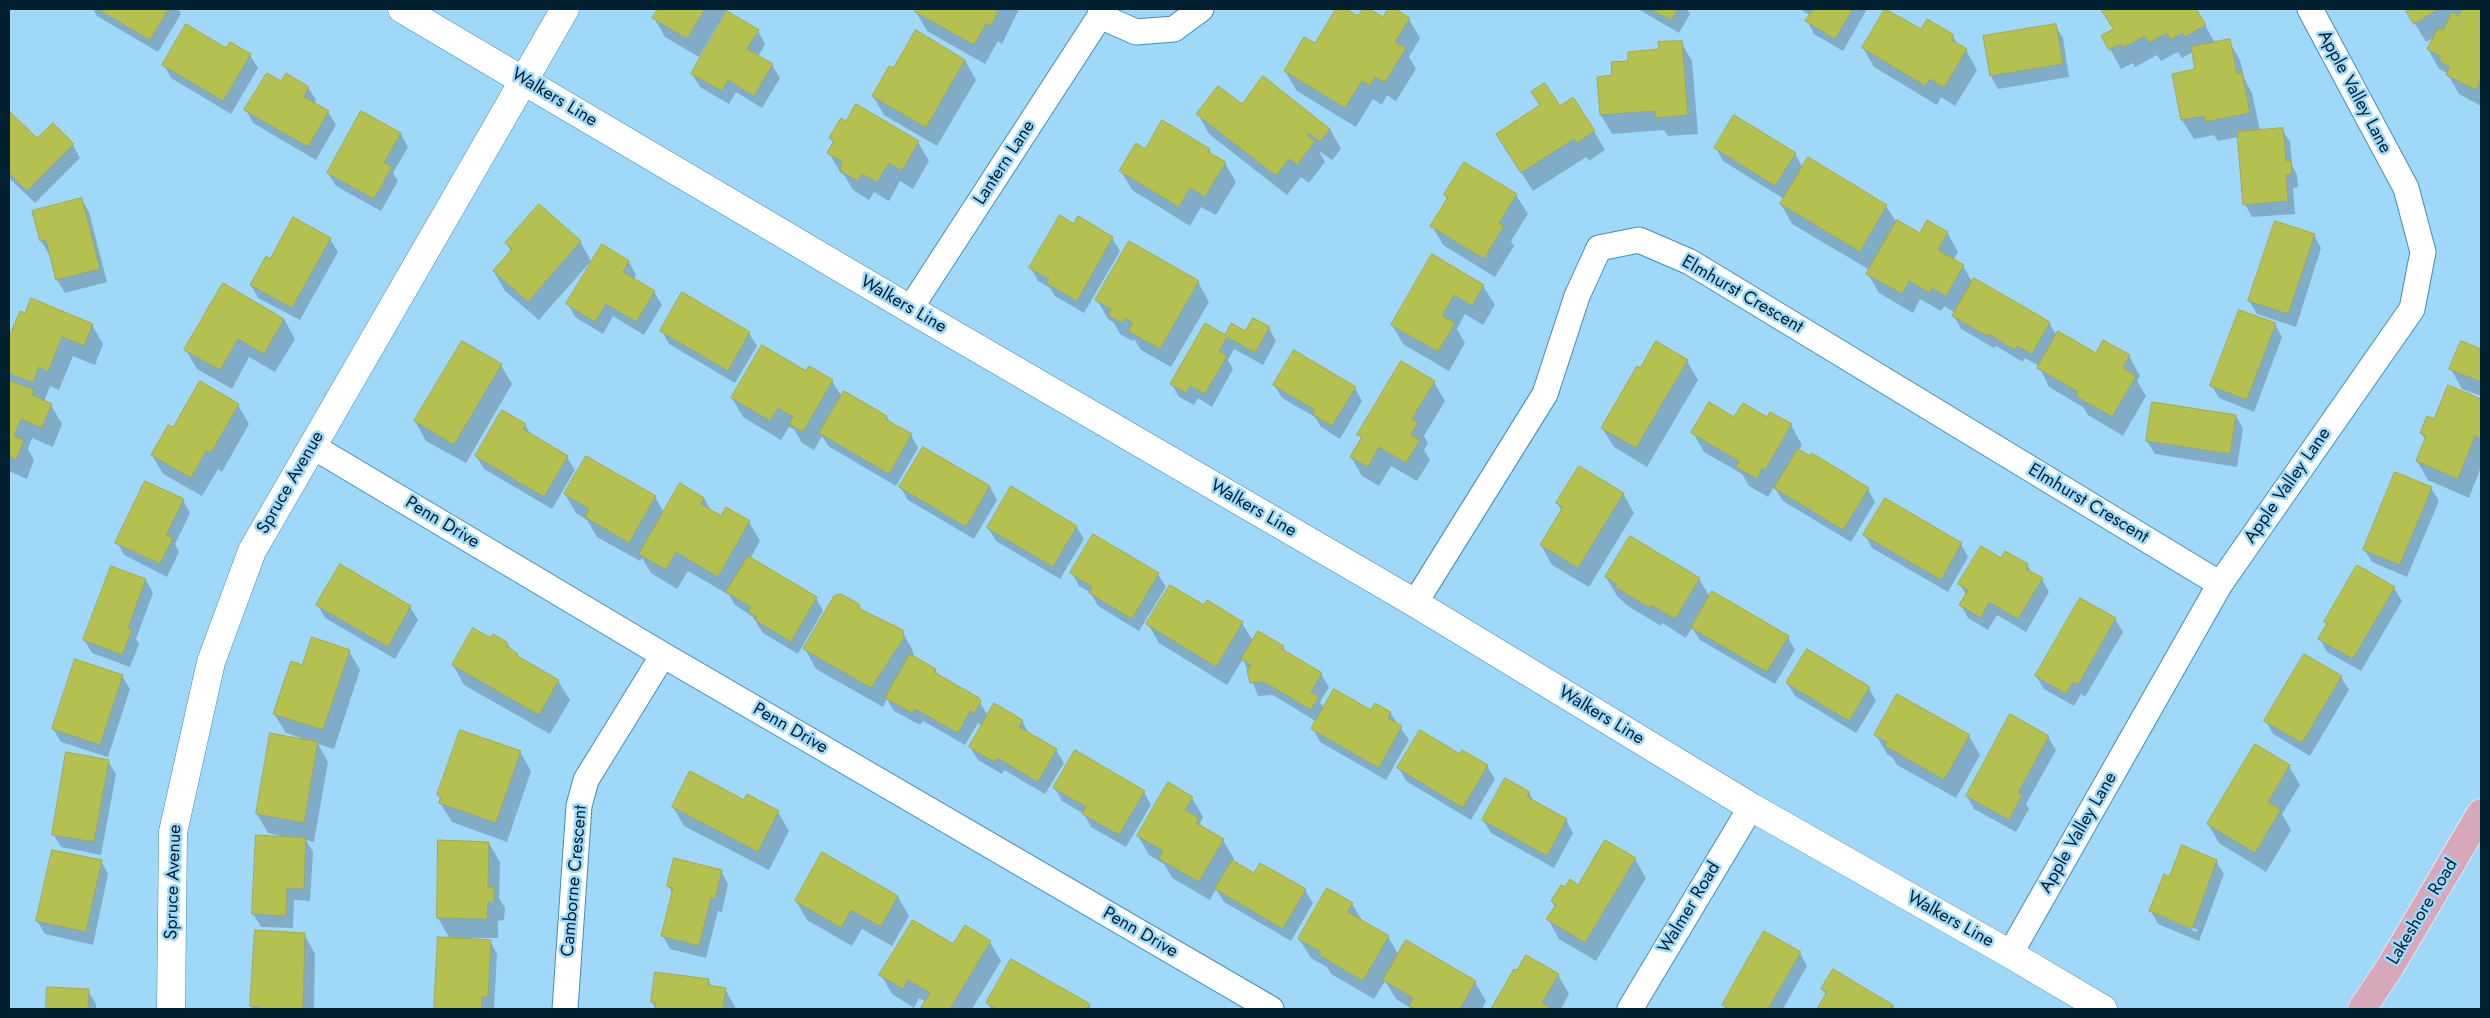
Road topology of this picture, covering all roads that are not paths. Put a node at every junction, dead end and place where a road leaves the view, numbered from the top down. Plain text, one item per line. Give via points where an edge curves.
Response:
1 (402, 9) edge
2 (565, 9) edge
3 (1201, 9) edge
4 (2310, 9) edge
5 (1100, 13) edge
6 (523, 80) junction
7 (910, 309) junction
8 (312, 446) junction
9 (2220, 584) junction
10 (1415, 603) junction
11 (663, 655) junction
12 (1751, 808) junction
13 (2481, 814) edge
14 (2010, 954) junction
15 (171, 1009) edge
16 (565, 1009) edge
17 (1271, 1009) edge
18 (1630, 1009) edge
19 (2103, 1009) edge
20 (2362, 1009) edge

1 - 6 main road, Walkers Line
2 - 6 main road, Spruce Avenue
3 - 5 street, Lantern Lane via 1174,29 1136,32
4 - 9 street, Apple Valley Lane via 2406,188 2423,252 2412,309
5 - 7 street, Lantern Lane
6 - 7 main road, Walkers Line
6 - 8 main road, Spruce Avenue
7 - 10 main road, Walkers Line
8 - 11 street, Penn Drive
8 - 15 main road, Spruce Avenue via 252,551 211,662 173,832
9 - 10 street, Elmhurst Crescent via 1690,262 1639,240 1599,248 1577,296 1545,394
9 - 14 street, Apple Valley Lane
10 - 12 main road, Walkers Line
11 - 16 street, Camborne Crescent via 586,780 579,806
11 - 17 street, Penn Drive
12 - 14 main road, Walkers Line
12 - 18 street, Walmer Road
13 - 20 main road, Lakeshore Road
14 - 19 main road, Walkers Line

